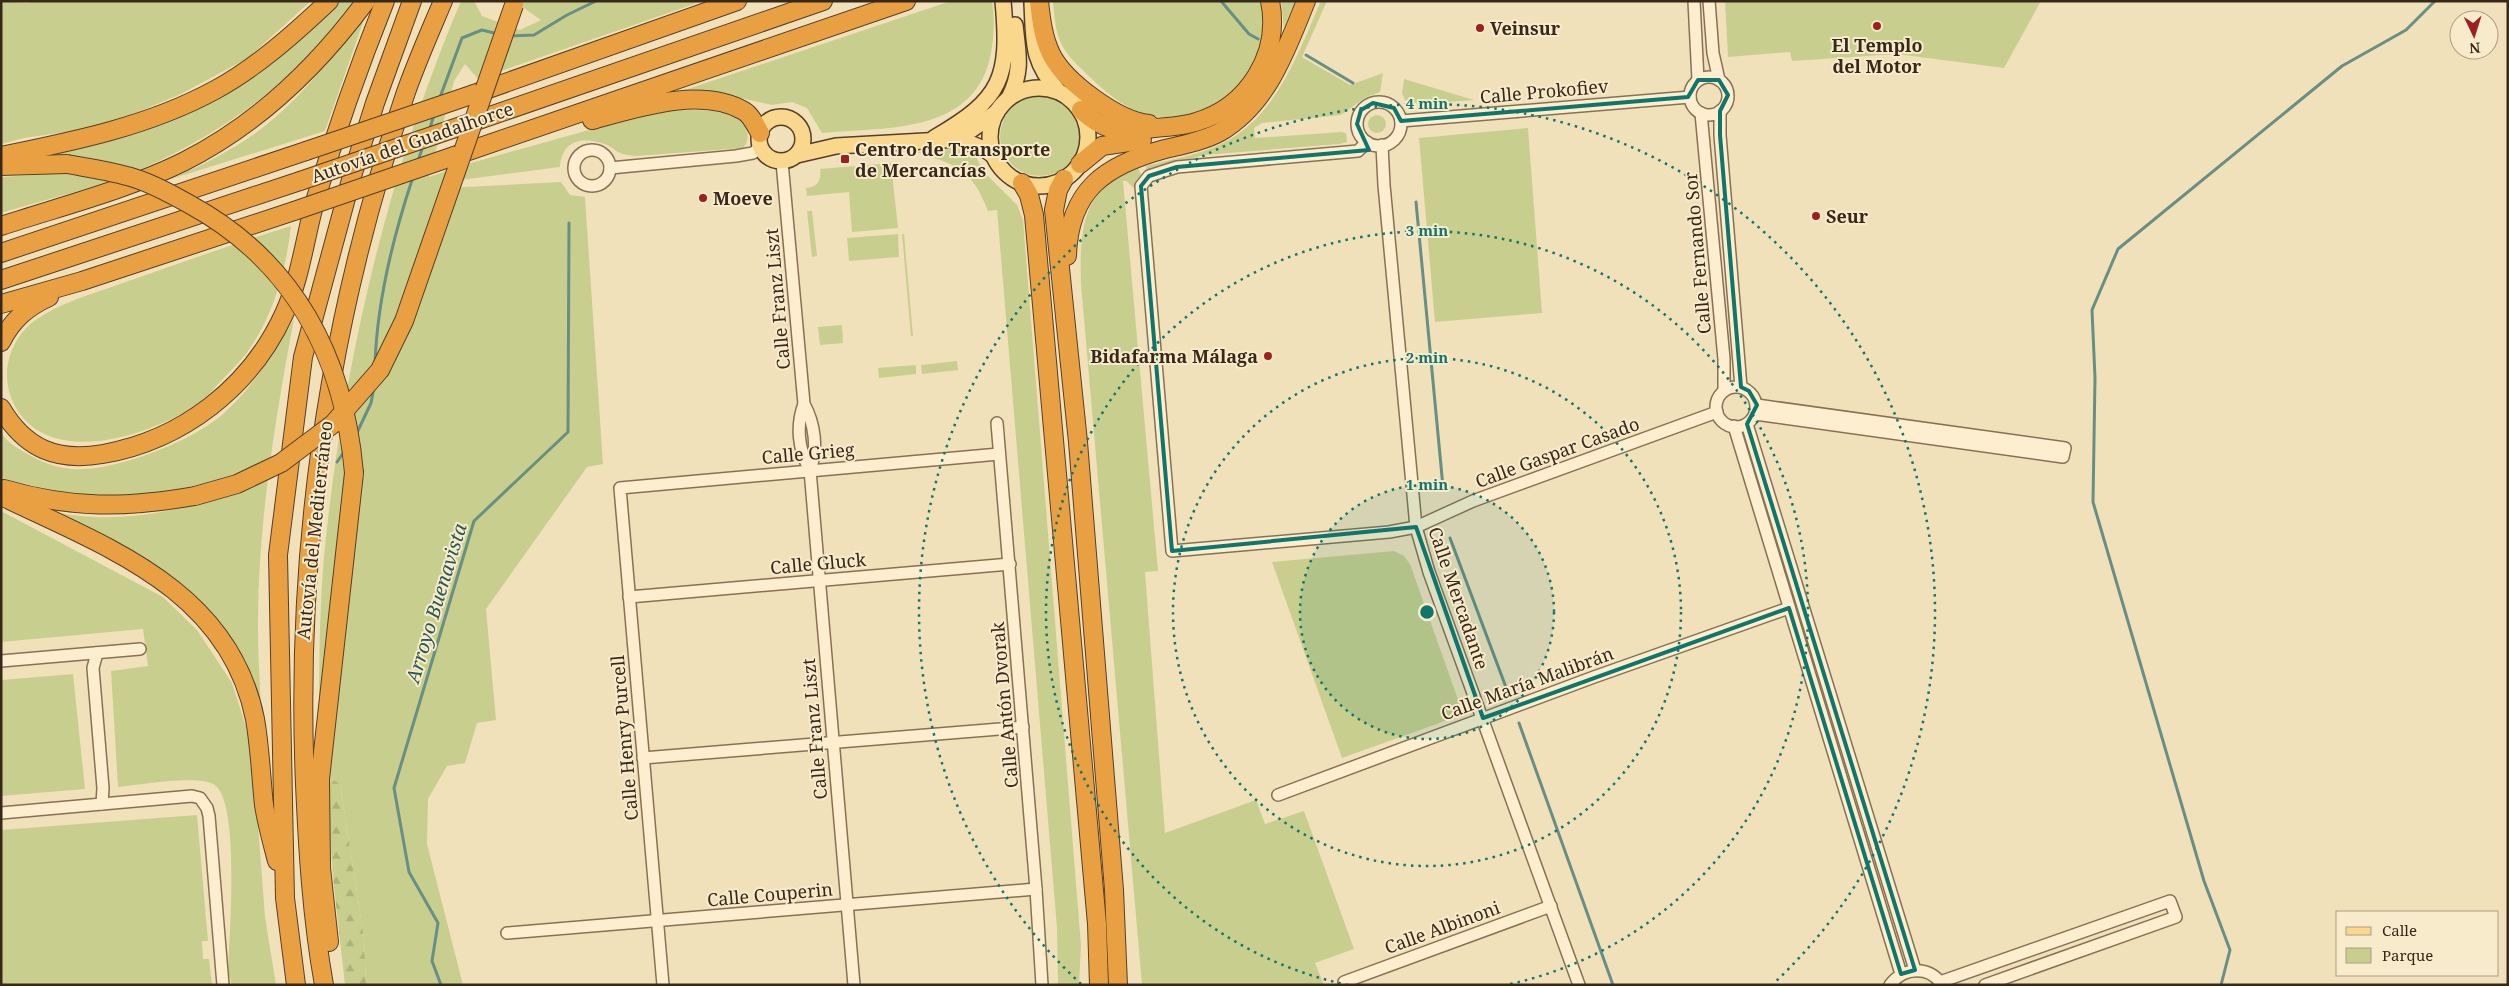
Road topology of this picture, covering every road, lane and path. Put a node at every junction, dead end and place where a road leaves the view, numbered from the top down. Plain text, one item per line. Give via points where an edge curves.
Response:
1 (329, 1) edge
2 (366, 1) edge
3 (385, 1) edge
4 (412, 1) edge
5 (443, 1) edge
6 (737, 1) edge
7 (823, 1) edge
8 (906, 1) edge
9 (1003, 1) edge
10 (1012, 1) edge
11 (1032, 1) edge
12 (1039, 1) edge
13 (1270, 1) edge
14 (1306, 1) edge
15 (1694, 1) edge
16 (1709, 1) edge
17 (515, 3) edge
18 (1698, 80) junction
19 (1719, 80) junction
20 (1059, 92) junction
21 (1690, 97) junction
22 (1009, 98) junction
23 (1081, 110) junction
24 (1720, 111) junction
25 (997, 112) junction
26 (1701, 113) junction
27 (1240, 116) junction
28 (1401, 121) junction
29 (1177, 127) junction
30 (802, 130) junction
31 (515, 135) junction
32 (933, 139) junction
33 (760, 140) junction
34 (1367, 142) junction
35 (1382, 145) junction
36 (836, 146) junction
37 (797, 155) junction
38 (1, 156) edge
39 (994, 156) junction
40 (782, 162) junction
41 (1080, 164) junction
42 (1, 166) edge
43 (610, 168) dead end
44 (1064, 179) junction
45 (1022, 183) junction
46 (1, 226) edge
47 (1, 253) edge
48 (1, 280) edge
49 (82, 281) junction
50 (1, 304) edge
51 (1, 342) edge
52 (1068, 344) junction
53 (1741, 387) junction
54 (1724, 390) junction
55 (1, 408) edge
56 (1756, 409) junction
57 (1717, 412) junction
58 (997, 423) dead end
59 (1747, 424) junction
60 (1734, 426) junction
61 (999, 454) junction
62 (810, 470) junction
63 (1, 488) edge
64 (620, 488) joint
65 (1, 496) edge
66 (1416, 527) junction
67 (1010, 564) junction
68 (819, 581) junction
69 (628, 597) junction
70 (1789, 608) junction
71 (140, 649) dead end
72 (97, 653) junction
73 (1, 661) edge
74 (1483, 718) junction
75 (1023, 727) junction
76 (833, 742) junction
77 (643, 758) junction
78 (1278, 795) dead end
79 (102, 804) junction
80 (1, 812) edge
81 (1036, 889) junction
82 (1114, 890) junction
83 (285, 898) junction
84 (847, 905) junction
85 (1551, 906) junction
86 (658, 920) junction
87 (1097, 924) junction
88 (507, 933) dead end
89 (1915, 970) junction
90 (1901, 974) junction
91 (1344, 982) dead end
92 (1941, 983) edge
93 (223, 985) edge
94 (296, 985) edge
95 (324, 985) edge
96 (334, 985) edge
97 (663, 985) edge
98 (854, 985) edge
99 (1042, 985) edge
100 (1089, 985) edge
101 (1099, 985) edge
102 (1118, 985) edge
103 (1130, 985) edge
104 (1579, 985) edge
105 (1890, 985) edge
106 (1985, 985) edge

1 - 38 highway via 293,35 216,90 180,107 106,133
2 - 46 highway via 343,33 303,76 227,137 139,181
3 - 55 highway via 354,81 284,314 264,348 234,386 197,418 157,439 86,457 59,455 34,446 15,430
4 - 83 highway, Autovía del Mediterráneo via 352,176 304,357 278,555
5 - 95 highway, Autovía del Mediterráneo via 405,94 365,228 333,360 314,498 302,648 303,749 309,872
6 - 47 highway, Autovía del Guadalhorce, bridge via 306,152
7 - 48 highway, Autovía del Guadalhorce, bridge
8 - 31 highway
9 - 32 main road via 1006,55 1002,72 992,91 970,117
10 - 22 main road via 1019,67 1018,81
11 - 20 main road via 1038,63
12 - 29 highway via 1042,32 1051,55 1064,72 1102,105 1124,117 1145,124
13 - 29 highway via 1273,17 1270,45 1261,72 1244,93 1223,110 1198,122
14 - 27 highway via 1277,71 1257,100
15 - 18 street
16 - 19 street via 1713,53
17 - 63 highway, bridge via 404,321 380,370 333,424 281,463 237,484 195,496 108,506 55,502
18 - 19 street via 1712,77
18 - 21 street
19 - 24 street via 1728,95 1727,103
20 - 22 main road via 1033,88
20 - 23 main road
21 - 26 street
21 - 28 street, Calle Prokofiev
22 - 25 main road
23 - 29 highway via 1109,128 1122,131
23 - 41 main road via 1088,137
24 - 26 street
24 - 53 street, Calle Fernando Sor
25 - 32 main road via 971,130
25 - 39 main road via 990,134
26 - 54 street, Calle Fernando Sor via 1724,350
27 - 41 highway via 1204,131 1102,146
27 - 52 highway via 1219,132 1137,156 1110,170 1092,185 1077,206 1068,234
28 - 34 street via 1388,104 1381,102 1367,106 1357,124 1358,131
28 - 35 street via 1394,139
30 - 33 main road via 784,117 769,121
30 - 36 main road via 817,142
30 - 37 main road via 803,143
31 - 33 highway via 565,128 644,105 699,100 730,105 746,112
31 - 49 highway, bridge
32 - 36 main road
32 - 39 main road via 960,139
33 - 40 main road via 768,158
33 - 43 street via 753,153
34 - 35 street
34 - 66 street, Calle Gaspar Casado via 1358,151 1177,167 1149,176 1141,186 1172,551
35 - 66 street, Calle Mercadante
36 - 37 main road
37 - 40 main road
39 - 45 main road via 1005,172
40 - 62 street, Calle Franz Liszt via 804,404 798,419 802,458
41 - 44 main road
42 - 96 highway, bridge via 67,164 135,178 165,190 212,216 262,257 295,298 321,342 335,375 347,417 354,473 320,779 321,868
44 - 45 main road via 1044,186
44 - 52 highway via 1054,210
45 - 87 highway via 1034,215
49 - 50 highway
49 - 51 highway via 32,304 10,325
52 - 82 highway
53 - 54 street
53 - 56 street via 1749,391
54 - 57 street via 1717,400
56 - 56 street via 2064,457 2065,448
56 - 59 street
57 - 60 street via 1721,420
57 - 66 street, Calle Gaspar Casado via 1473,501
58 - 61 street, Calle Antón Dvorak
59 - 60 street
59 - 89 street
60 - 70 street
61 - 62 street, Calle Grieg
61 - 67 street, Calle Antón Dvorak
62 - 64 street, Calle Grieg
62 - 68 street, Calle Franz Liszt
64 - 69 street, Calle Henry Purcell
65 - 83 highway via 143,566 170,585 205,619 218,637 233,659 255,718 264,807
66 - 74 street, Calle Mercadante via 1429,572
67 - 68 street, Calle Gluck
67 - 75 street, Calle Antón Dvorak
68 - 69 street, Calle Gluck
68 - 76 street, Calle Franz Liszt
69 - 77 street, Calle Henry Purcell
70 - 74 street, Calle María Malibrán
70 - 90 street
71 - 72 street
72 - 73 street
72 - 79 street via 93,668
74 - 78 street, Calle María Malibrán
74 - 85 street, Calle Mercadante
75 - 76 street
75 - 81 street, Calle Antón Dvorak
76 - 77 street
76 - 84 street, Calle Franz Liszt
77 - 86 street, Calle Henry Purcell
79 - 80 street
79 - 93 street via 192,796 204,802 208,816
81 - 84 street, Calle Couperin
81 - 99 street, Calle Antón Dvorak
82 - 102 highway
82 - 103 highway via 1124,915
83 - 94 highway, Autovía del Mediterráneo
84 - 86 street, Calle Couperin
84 - 98 street, Calle Franz Liszt
85 - 91 street, Calle Albinoni
85 - 104 street, Calle Mercadante
86 - 88 street, Calle Couperin
86 - 97 street, Calle Henry Purcell
87 - 100 highway via 1090,949
87 - 101 highway
89 - 90 street
89 - 92 street via 1929,973
90 - 105 street
92 - 106 street via 2170,902 2176,917

